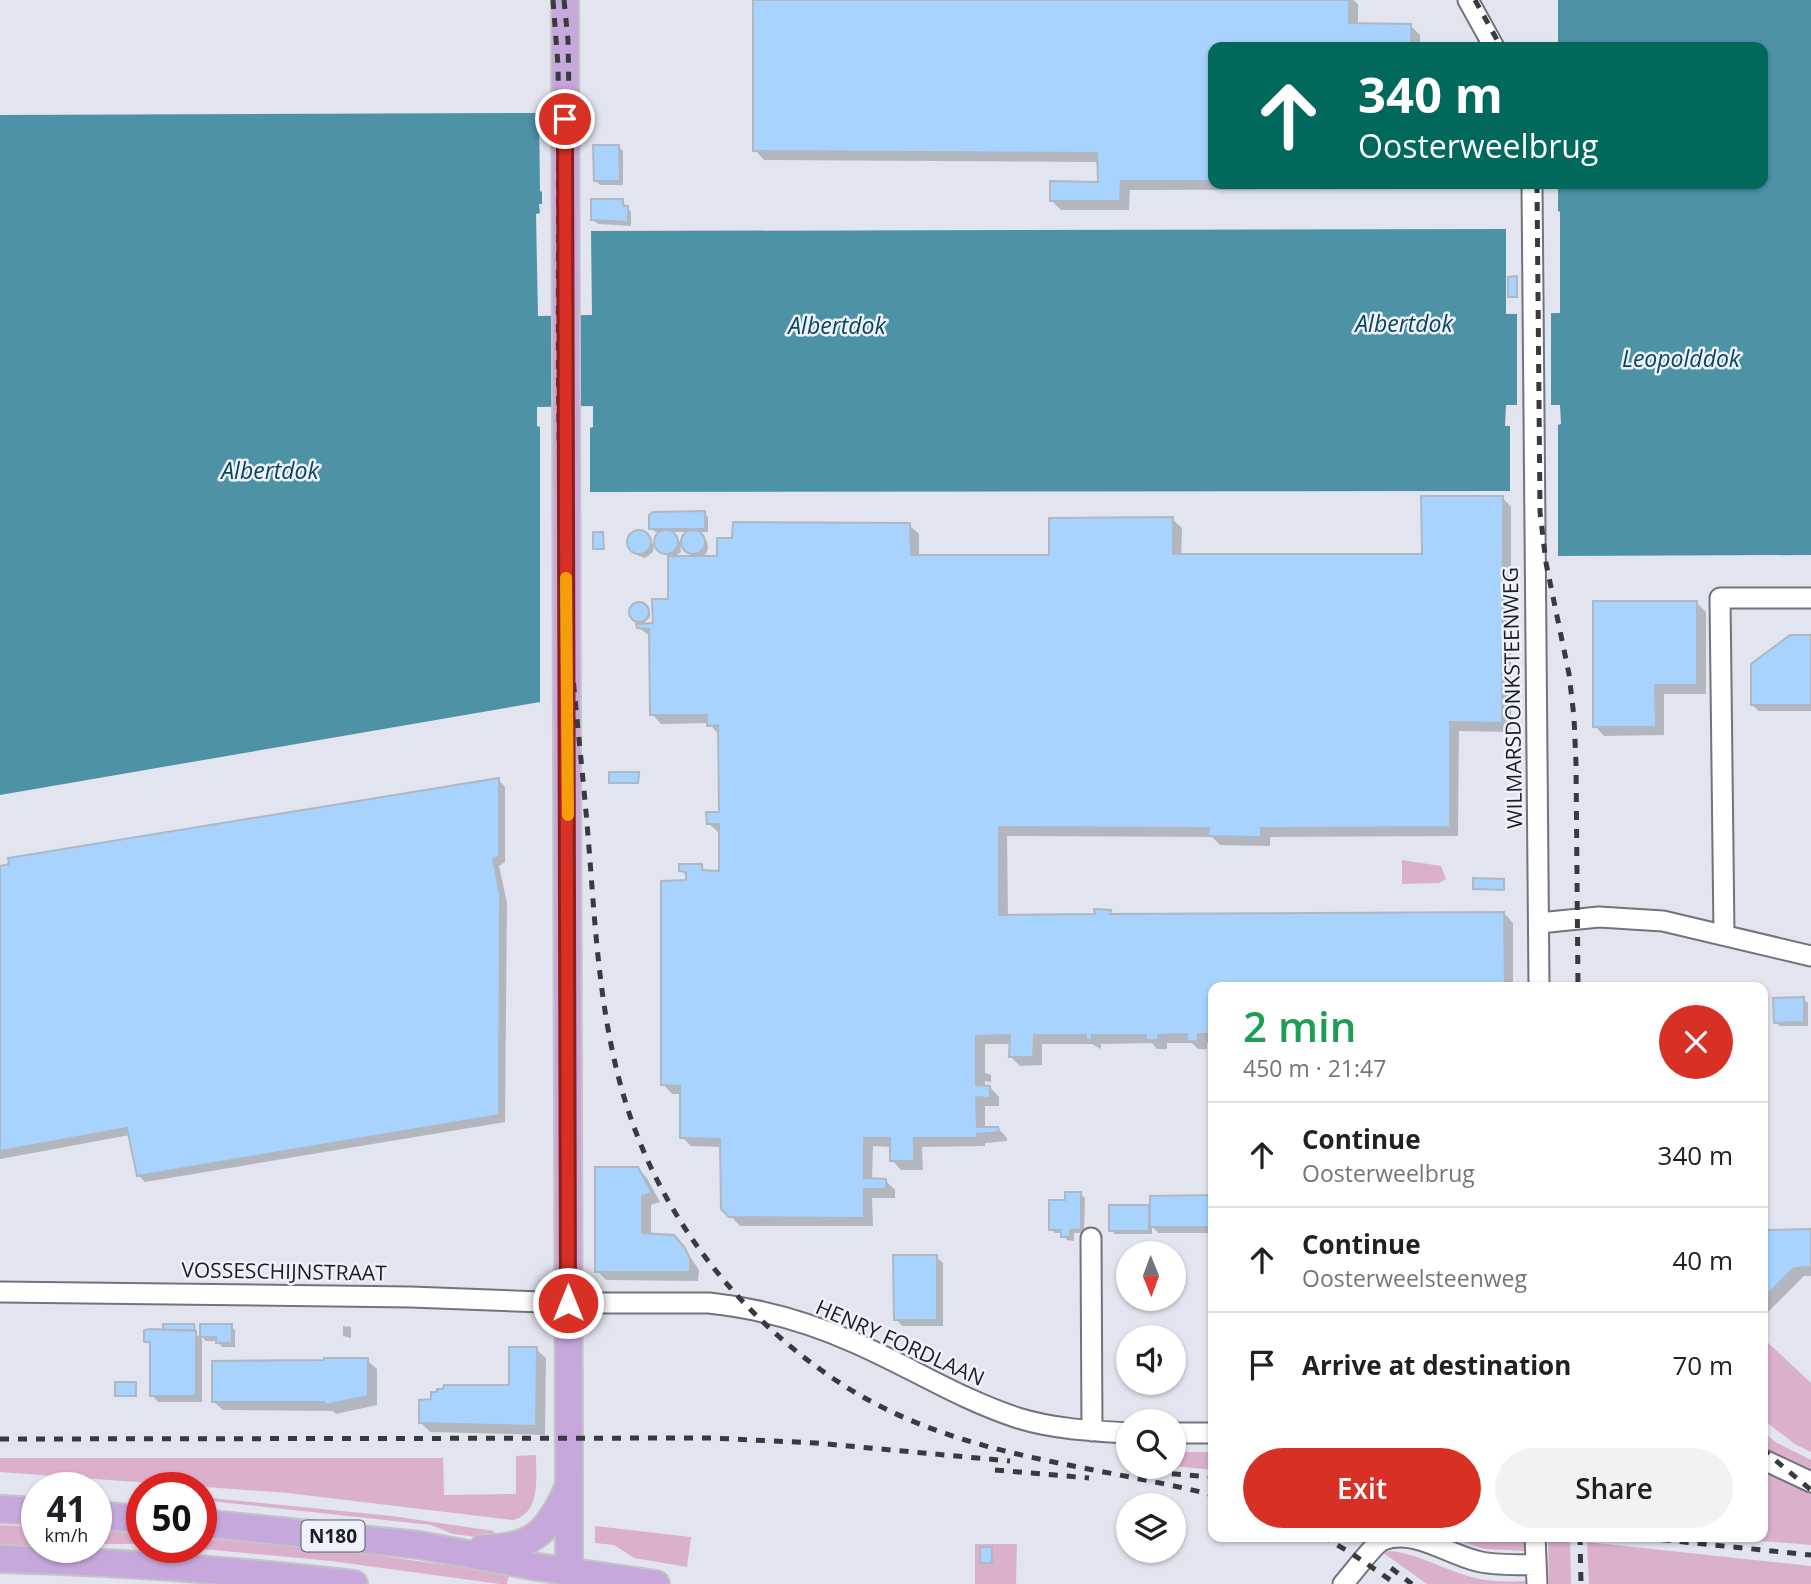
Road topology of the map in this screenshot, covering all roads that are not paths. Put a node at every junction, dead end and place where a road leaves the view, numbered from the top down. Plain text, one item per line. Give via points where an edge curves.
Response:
1 (565, 0) edge
2 (1468, 0) edge
3 (1491, 42) edge
4 (1532, 189) edge
5 (1811, 598) edge
6 (1539, 923) junction
7 (1724, 935) junction
8 (1811, 956) edge
9 (1539, 982) edge
10 (1091, 1238) dead end
11 (0, 1292) edge
12 (568, 1303) junction
13 (1092, 1431) junction
14 (1116, 1432) edge
15 (1186, 1433) edge
16 (1208, 1433) edge
17 (1768, 1463) edge
18 (1811, 1482) edge
19 (569, 1485) junction
20 (0, 1509) edge
21 (21, 1510) edge
22 (217, 1525) edge
23 (1378, 1542) edge
24 (1424, 1542) edge
25 (1535, 1542) edge
26 (419, 1545) junction
27 (0, 1559) edge
28 (1537, 1574) edge
29 (564, 1579) edge
30 (354, 1584) edge
31 (656, 1584) edge
32 (1343, 1584) edge

1 - 12 main road
2 - 3 street
4 - 6 street, WILMARSDONKSTEENWEG
5 - 7 street via 1720,598
6 - 7 street via 1615,917 1664,921
6 - 9 street, WILMARSDONKSTEENWEG
7 - 8 street
10 - 13 street
11 - 12 street, VOSSESCHIJNSTRAAT
12 - 13 street, HENRY FORDLAAN via 709,1303 751,1310 853,1342 958,1395 1018,1418
12 - 19 main road
13 - 14 street, HENRY FORDLAAN
15 - 16 street
17 - 18 street
19 - 26 main road via 551,1523 530,1541 494,1549
19 - 29 main road
20 - 21 main road
22 - 26 main road, N180
23 - 32 street
24 - 28 street via 1475,1561
25 - 28 street
26 - 29 main road, N180
27 - 30 main road, N180 via 106,1561
29 - 31 main road, N180

